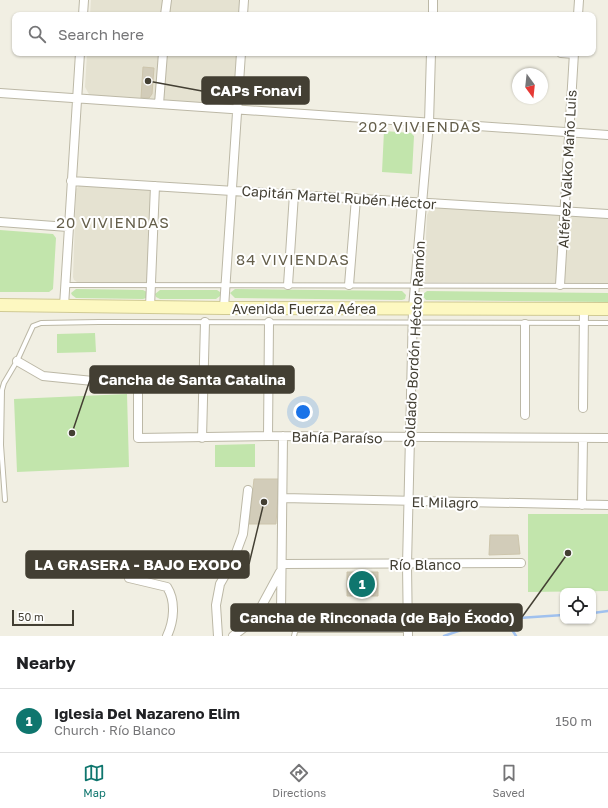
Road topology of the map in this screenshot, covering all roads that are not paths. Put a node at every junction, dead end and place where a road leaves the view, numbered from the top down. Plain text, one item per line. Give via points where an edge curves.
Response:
1 (84, 0) edge
2 (166, 0) edge
3 (244, 0) edge
4 (433, 0) edge
5 (579, 0) edge
6 (83, 12) edge
7 (166, 12) edge
8 (243, 12) edge
9 (433, 12) edge
10 (578, 12) edge
11 (80, 56) edge
12 (163, 56) edge
13 (241, 56) edge
14 (431, 56) edge
15 (574, 56) edge
16 (0, 93) edge
17 (77, 99) junction
18 (159, 104) junction
19 (238, 109) junction
20 (428, 123) junction
21 (569, 132) junction
22 (608, 135) edge
23 (71, 181) junction
24 (155, 186) junction
25 (232, 190) junction
26 (294, 194) junction
27 (356, 198) junction
28 (422, 202) junction
29 (564, 211) junction
30 (608, 214) edge
31 (0, 222) edge
32 (68, 227) junction
33 (65, 285) junction
34 (226, 285) junction
35 (288, 285) junction
36 (349, 285) junction
37 (414, 285) junction
38 (560, 285) junction
39 (150, 286) junction
40 (608, 286) edge
41 (0, 305) edge
42 (64, 306) junction
43 (150, 307) junction
44 (224, 308) junction
45 (413, 308) junction
46 (584, 309) junction
47 (608, 309) edge
48 (205, 322) junction
49 (269, 322) junction
50 (413, 322) junction
51 (583, 323) junction
52 (608, 323) edge
53 (525, 324) junction
54 (17, 361) junction
55 (583, 408) dead end
56 (525, 415) dead end
57 (268, 436) junction
58 (283, 436) junction
59 (410, 437) junction
60 (202, 438) junction
61 (583, 438) junction
62 (608, 438) edge
63 (248, 490) dead end
64 (283, 498) junction
65 (5, 500) dead end
66 (408, 501) junction
67 (582, 505) junction
68 (608, 505) edge
69 (521, 563) dead end
70 (407, 565) junction
71 (282, 566) junction
72 (129, 578) dead end
73 (295, 632) edge
74 (408, 632) edge
75 (167, 636) edge
76 (218, 636) edge
77 (233, 636) edge

1 - 6 street
2 - 7 street
3 - 8 street
4 - 9 street
5 - 10 street
11 - 17 street
12 - 18 street
13 - 19 street
14 - 20 street, Soldado Bordón Héctor Ramón
15 - 21 street, Alférez Valko Maño Luis
16 - 17 street
17 - 18 street
17 - 23 street
18 - 19 street
19 - 20 street
19 - 25 street
20 - 21 street
20 - 28 street, Soldado Bordón Héctor Ramón
21 - 22 street
21 - 29 street, Alférez Valko Maño Luis
23 - 24 street, Capitán Martel Rubén Héctor
23 - 32 street
24 - 25 street, Capitán Martel Rubén Héctor
24 - 39 street
25 - 26 street, Capitán Martel Rubén Héctor
25 - 34 street
26 - 27 street, Capitán Martel Rubén Héctor
26 - 35 street
27 - 28 street, Capitán Martel Rubén Héctor
27 - 36 street
28 - 29 street, Capitán Martel Rubén Héctor
28 - 37 street, Soldado Bordón Héctor Ramón
29 - 30 street, Capitán Martel Rubén Héctor
29 - 38 street, Alférez Valko Maño Luis
31 - 32 street
32 - 33 street
33 - 39 lane
33 - 42 street
34 - 35 lane
34 - 39 lane
34 - 44 street
35 - 36 lane
36 - 37 lane
37 - 38 lane
37 - 45 street, Soldado Bordón Héctor Ramón
38 - 40 lane
39 - 43 street
41 - 42 main road, Avenida Fuerza Aérea
42 - 43 main road, Avenida Fuerza Aérea
43 - 44 main road, Avenida Fuerza Aérea
44 - 45 main road, Avenida Fuerza Aérea
45 - 46 main road, Avenida Fuerza Aérea
45 - 50 street, Soldado Bordón Héctor Ramón
46 - 47 main road, Avenida Fuerza Aérea
46 - 51 street
48 - 49 lane
48 - 54 lane via 41,323 33,326
48 - 60 street
49 - 50 lane
49 - 57 street
50 - 53 lane
50 - 59 street, Soldado Bordón Héctor Ramón
51 - 52 lane
51 - 53 lane
51 - 55 street
53 - 56 street
54 - 60 street, Bahía Paraíso via 43,376 103,382 138,380 138,438
54 - 65 lane via 2,390 1,444
57 - 58 street, Bahía Paraíso
57 - 60 street, Bahía Paraíso
58 - 59 street, Bahía Paraíso
58 - 64 street
59 - 61 street, Bahía Paraíso
59 - 66 street, Soldado Bordón Héctor Ramón
61 - 62 street, Bahía Paraíso
61 - 67 street
63 - 76 street via 243,534 233,561 220,584 216,605
64 - 66 street, El Milagro
64 - 71 street
66 - 67 street, El Milagro
66 - 70 street, Soldado Bordón Héctor Ramón
67 - 68 street, El Milagro
69 - 70 street, Río Blanco
70 - 71 street, Río Blanco
70 - 74 street, Soldado Bordón Héctor Ramón
71 - 73 street via 281,613
71 - 77 street via 271,592 254,620
72 - 75 street via 167,587 171,594 173,611
73 - 74 street

